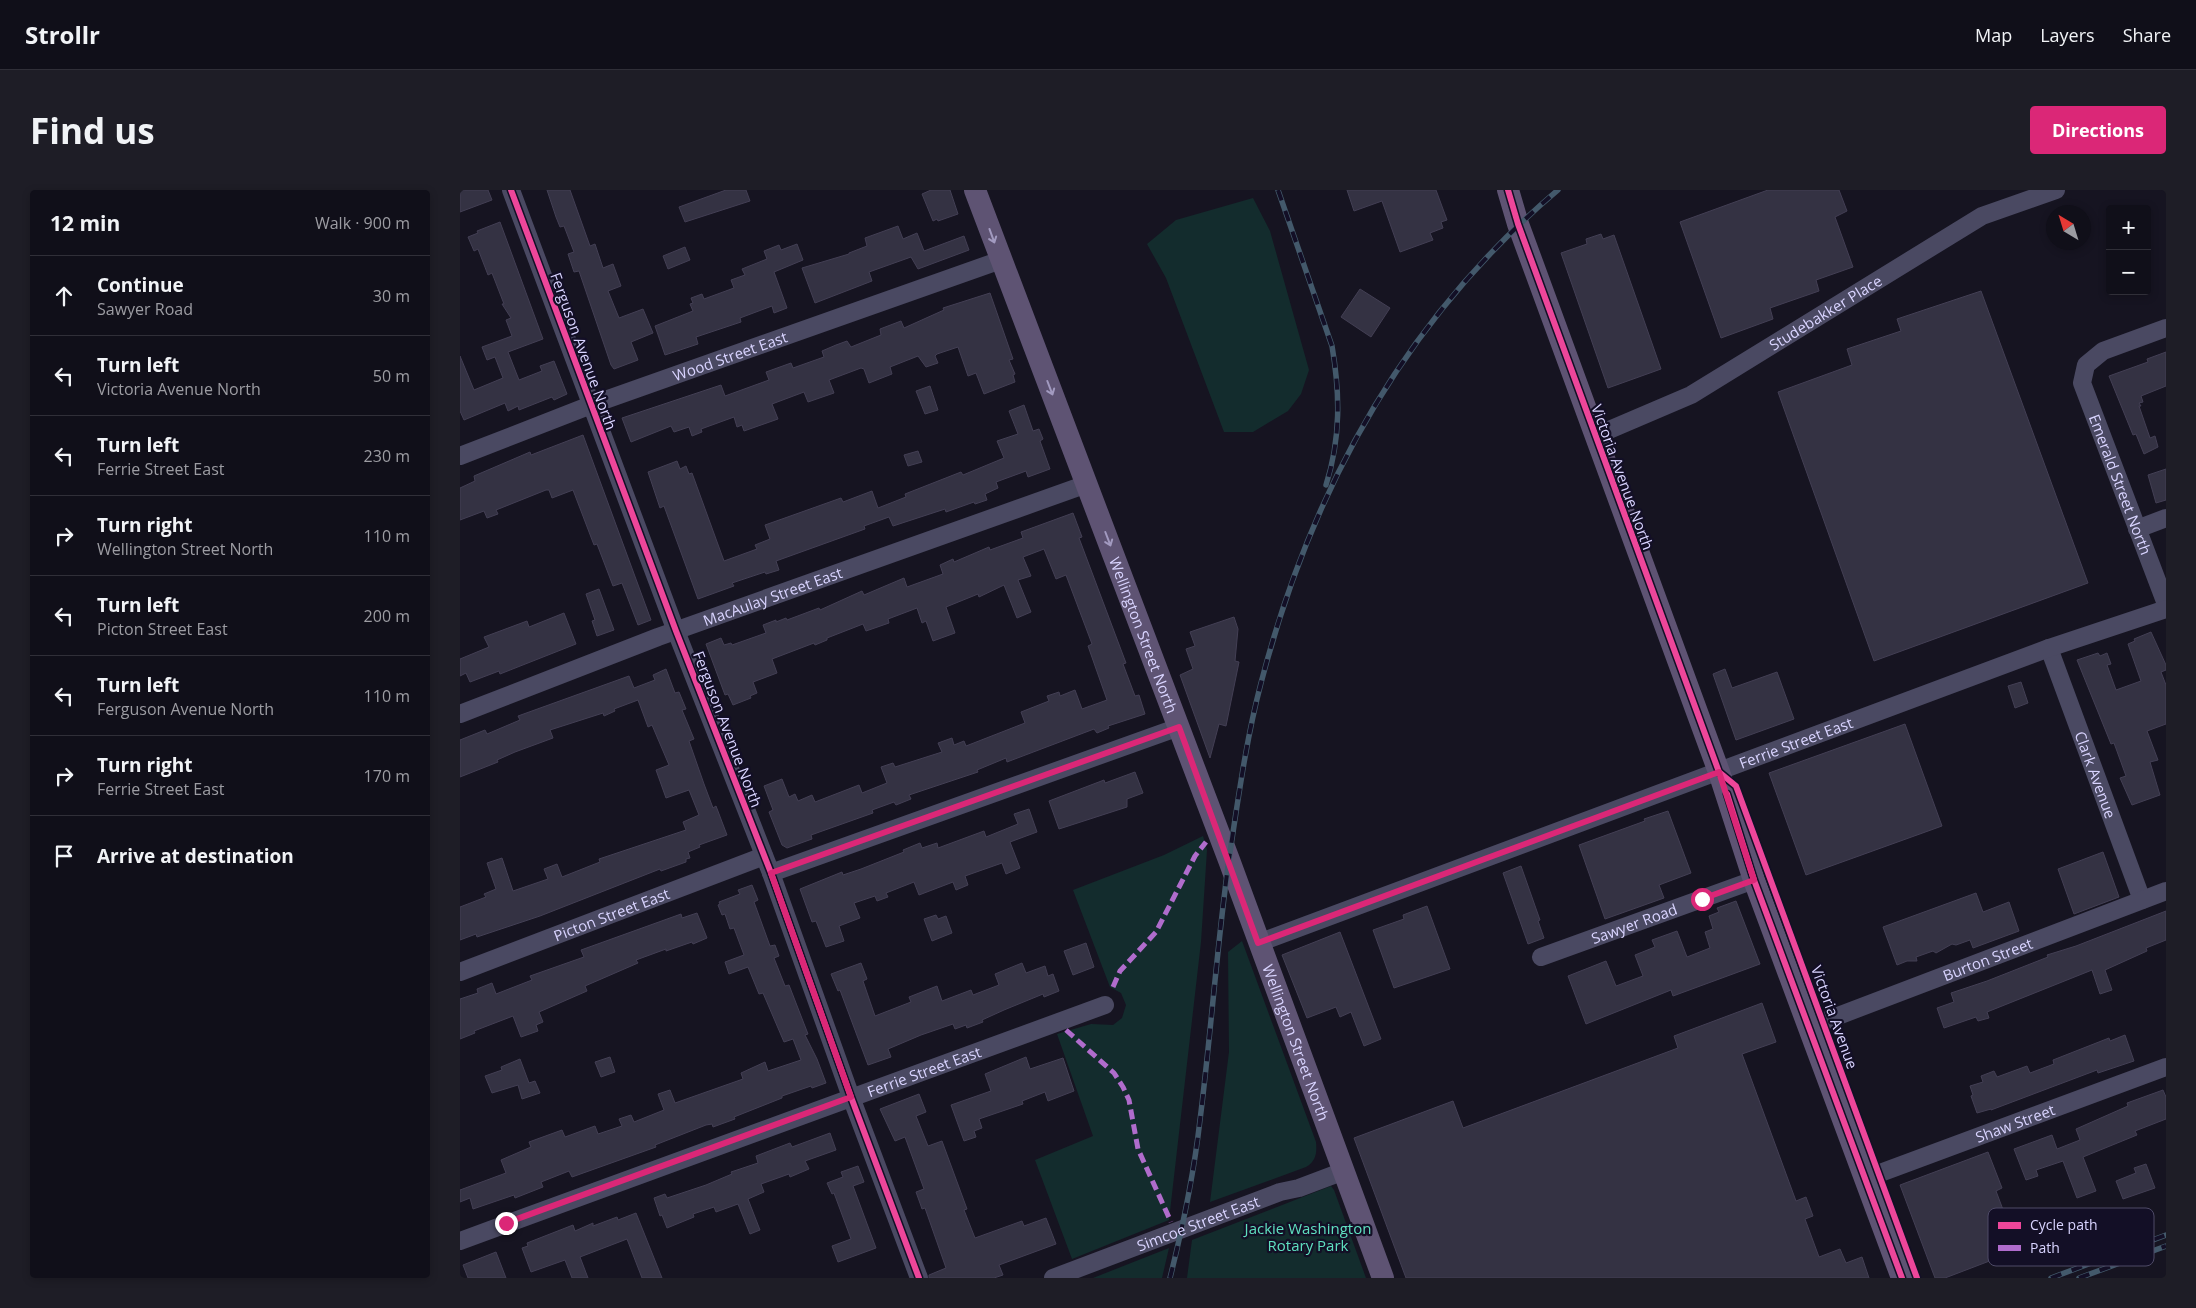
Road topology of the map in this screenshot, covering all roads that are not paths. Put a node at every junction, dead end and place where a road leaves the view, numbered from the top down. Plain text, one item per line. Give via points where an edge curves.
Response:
1 (511, 190) edge
2 (975, 190) edge
3 (1508, 190) edge
4 (2056, 190) edge
5 (1001, 260) junction
6 (2166, 328) edge
7 (591, 405) junction
8 (1594, 436) junction
9 (460, 456) edge
10 (1087, 484) junction
11 (2166, 518) edge
12 (2137, 529) junction
13 (2166, 604) edge
14 (2166, 608) edge
15 (676, 631) junction
16 (2049, 648) junction
17 (460, 714) edge
18 (1179, 727) junction
19 (1719, 772) junction
20 (764, 856) junction
21 (771, 873) junction
22 (1754, 880) junction
23 (2166, 891) edge
24 (2142, 900) junction
25 (1258, 943) junction
26 (1541, 957) dead end
27 (460, 972) edge
28 (1105, 1005) dead end
29 (1809, 1027) junction
30 (2166, 1067) edge
31 (851, 1097) junction
32 (1344, 1171) junction
33 (1864, 1179) junction
34 (460, 1241) edge
35 (919, 1278) edge
36 (1053, 1278) edge
37 (1383, 1278) edge
38 (1902, 1278) edge

1 - 7 street, Ferguson Avenue North
2 -> 5 main road, Wellington Street North
3 - 8 main road, Victoria Avenue North
4 - 8 street, Studebakker Place via 1982,216 1691,395
5 - 7 street, Wood Street East
5 -> 10 main road, Wellington Street North
6 - 12 street, Emerald Street North via 2103,351 2086,366 2082,383
7 - 9 street, Wood Street East
7 - 15 street, Ferguson Avenue North
8 - 19 main road, Victoria Avenue North
10 - 15 street, MacAulay Street East
10 -> 18 main road, Wellington Street North
11 - 12 street
12 - 13 street, Emerald Street North
14 - 16 street, Ferrie Street East
15 - 17 street, MacAulay Street East
15 - 20 street, Ferguson Avenue North
16 - 19 street, Ferrie Street East
16 - 24 street, Clark Avenue
18 - 21 street
18 - 25 main road, Wellington Street North
19 - 22 main road, Victoria Avenue North
19 - 25 street, Ferrie Street East
20 - 21 street, Ferguson Avenue North
20 - 27 street, Picton Street East
21 - 31 street, Ferguson Avenue North
22 - 26 street, Sawyer Road
22 - 29 main road, Victoria Avenue North
23 - 24 street, Burton Street
24 - 29 street, Burton Street
25 - 32 main road, Wellington Street North
28 - 31 street, Ferrie Street East
29 - 33 main road, Victoria Avenue North
30 - 33 street, Shaw Street
31 - 34 street, Ferrie Street East
31 - 35 street, Ferguson Avenue North
32 - 36 street, Simcoe Street East
32 - 37 main road, Wellington Street North
33 - 38 main road, Victoria Avenue North

